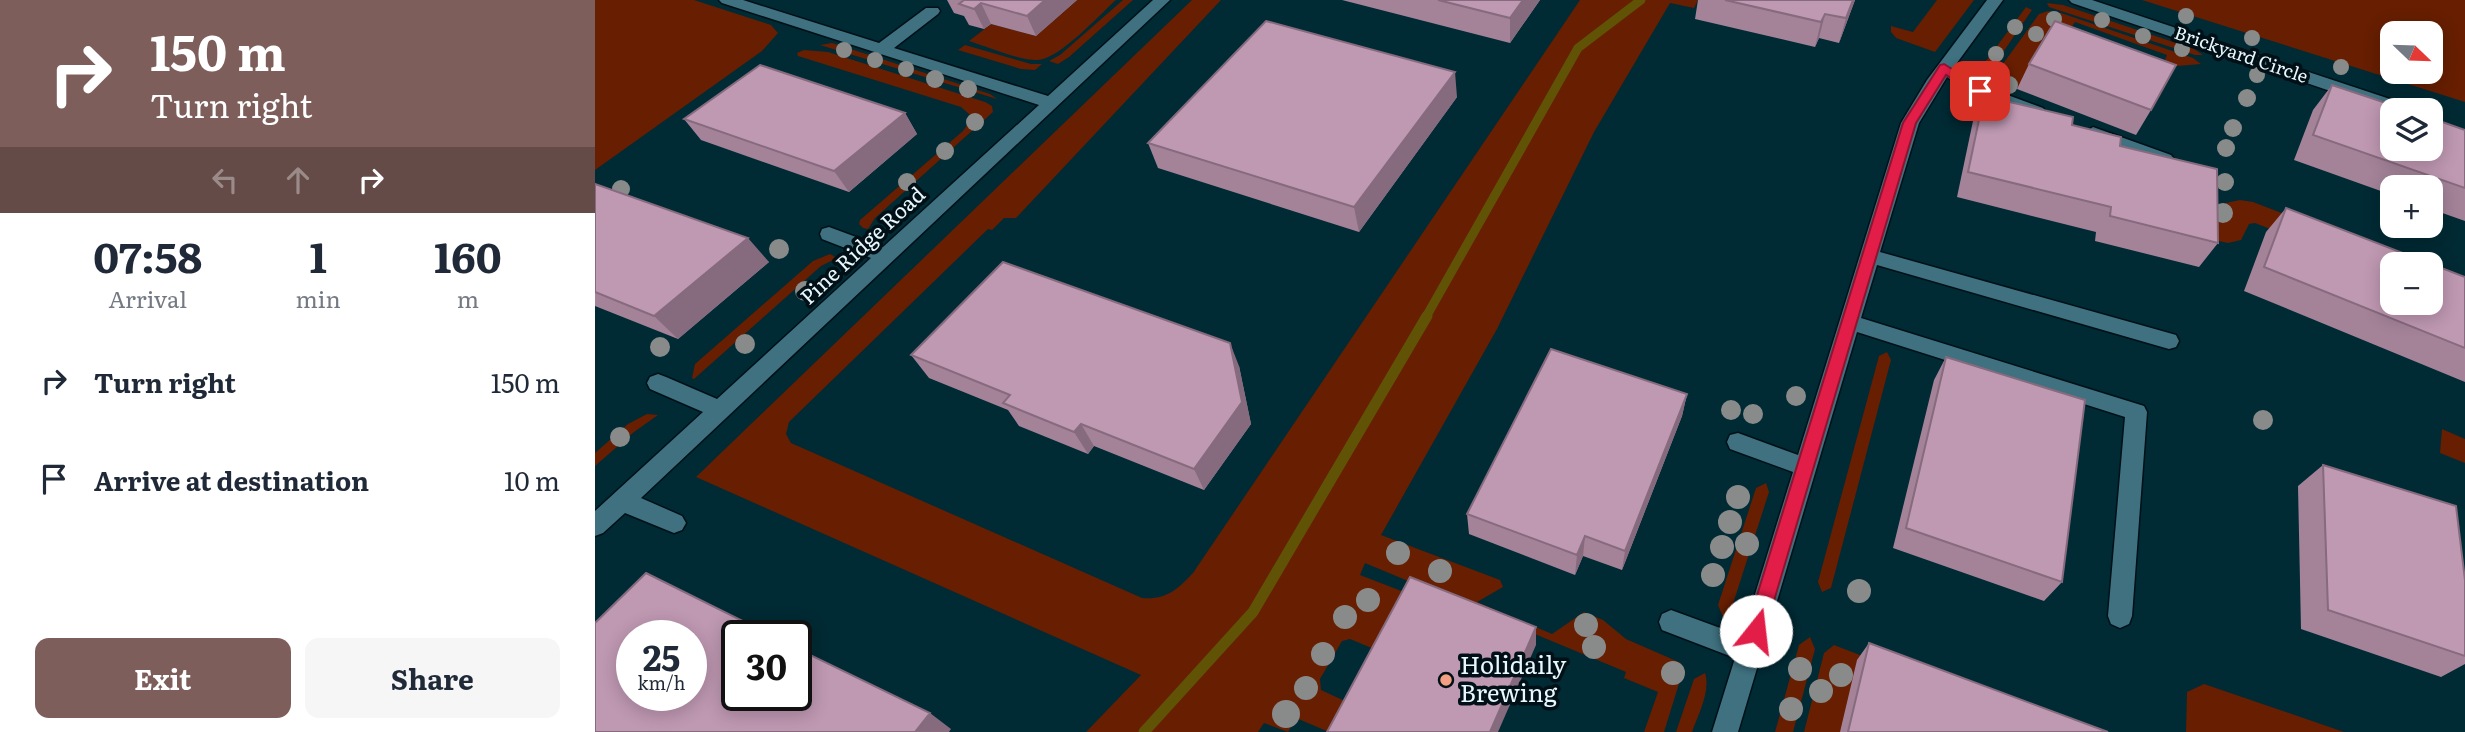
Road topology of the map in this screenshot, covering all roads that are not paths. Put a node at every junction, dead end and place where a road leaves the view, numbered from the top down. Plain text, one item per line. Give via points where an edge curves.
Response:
1 (727, 0) edge
2 (1162, 0) edge
3 (1995, 0) edge
4 (2077, 0) edge
5 (932, 11) dead end
6 (882, 49) junction
7 (1944, 68) junction
8 (2380, 102) edge
9 (1051, 103) junction
10 (2054, 118) edge
11 (2079, 128) edge
12 (2165, 159) edge
13 (829, 234) dead end
14 (886, 256) junction
15 (1870, 256) junction
16 (1849, 322) junction
17 (2169, 341) dead end
18 (658, 383) dead end
19 (719, 410) junction
20 (1738, 443) dead end
21 (1805, 467) junction
22 (622, 501) junction
23 (674, 523) dead end
24 (595, 526) edge
25 (2120, 616) dead end
26 (1671, 622) dead end
27 (1750, 651) junction
28 (1725, 732) edge

1 - 6 street
2 - 9 street, Pine Ridge Road
3 - 7 street
4 - 8 street, Brickyard Circle
5 - 6 street
6 - 9 street
7 - 10 street via 1980,91
7 - 15 street via 1910,123
9 - 14 street, Pine Ridge Road
11 - 12 street
13 - 14 street
14 - 19 street, Pine Ridge Road
15 - 16 street
15 - 17 street
16 - 21 street
16 - 25 street via 2137,412
18 - 19 street
19 - 22 street, Pine Ridge Road
20 - 21 street
21 - 27 street
22 - 23 street
22 - 24 street, Pine Ridge Road
26 - 27 street
27 - 28 street

